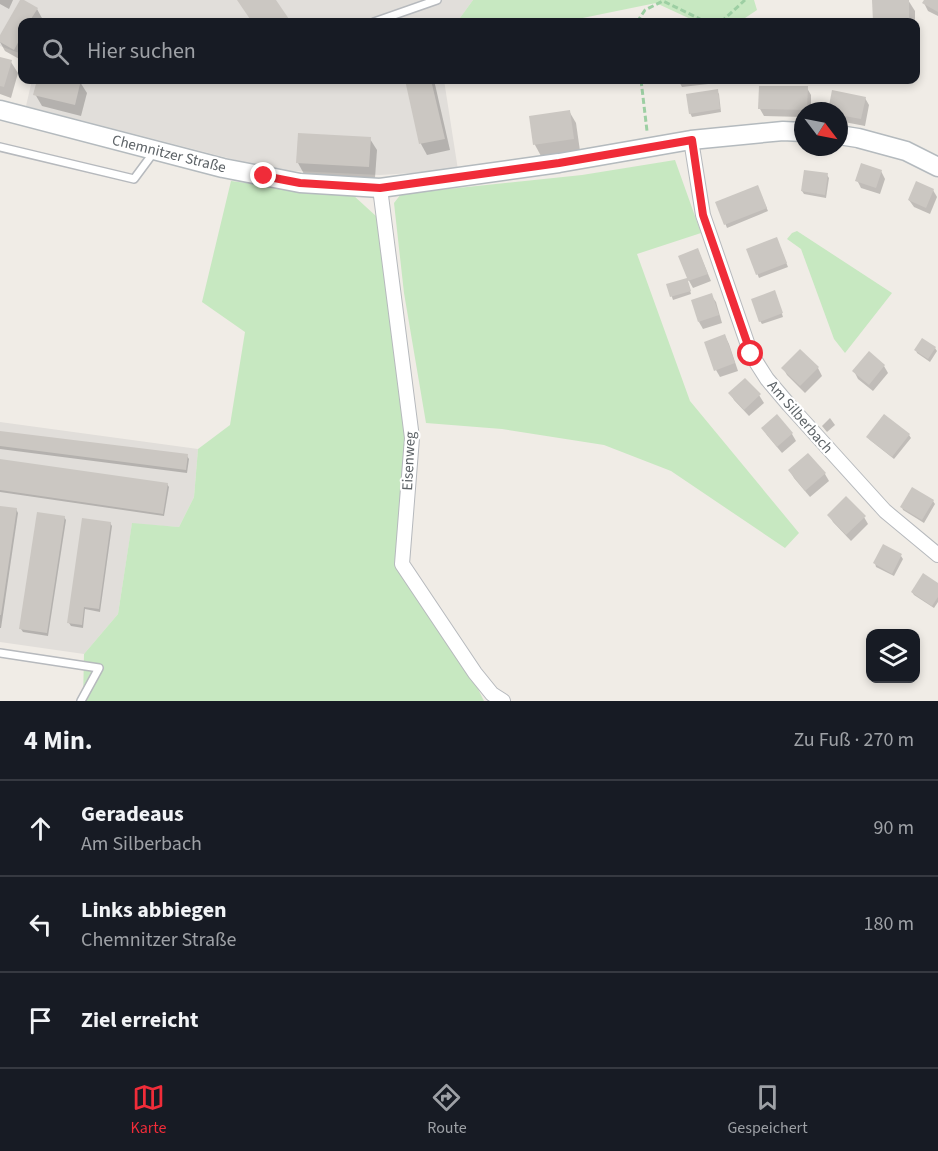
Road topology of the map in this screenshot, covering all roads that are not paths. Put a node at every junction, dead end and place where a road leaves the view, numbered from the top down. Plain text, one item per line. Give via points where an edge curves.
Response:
1 (437, 0) edge
2 (385, 18) edge
3 (0, 110) edge
4 (794, 132) edge
5 (848, 136) edge
6 (692, 140) junction
7 (0, 147) edge
8 (155, 150) junction
9 (938, 167) edge
10 (380, 188) junction
11 (938, 555) edge
12 (0, 652) edge
13 (81, 701) edge
14 (503, 701) edge

1 - 2 lane
3 - 8 street, Chemnitzer Straße
4 - 6 street, Chemnitzer Straße
5 - 9 street via 906,151
6 - 10 street, Chemnitzer Straße
6 - 11 street, Am Silberbach via 703,215 751,354 789,405 885,511
7 - 8 lane via 134,179
8 - 10 street, Chemnitzer Straße via 300,183
10 - 14 street, Eisenweg via 412,438 402,564 475,673
12 - 13 lane via 99,668

